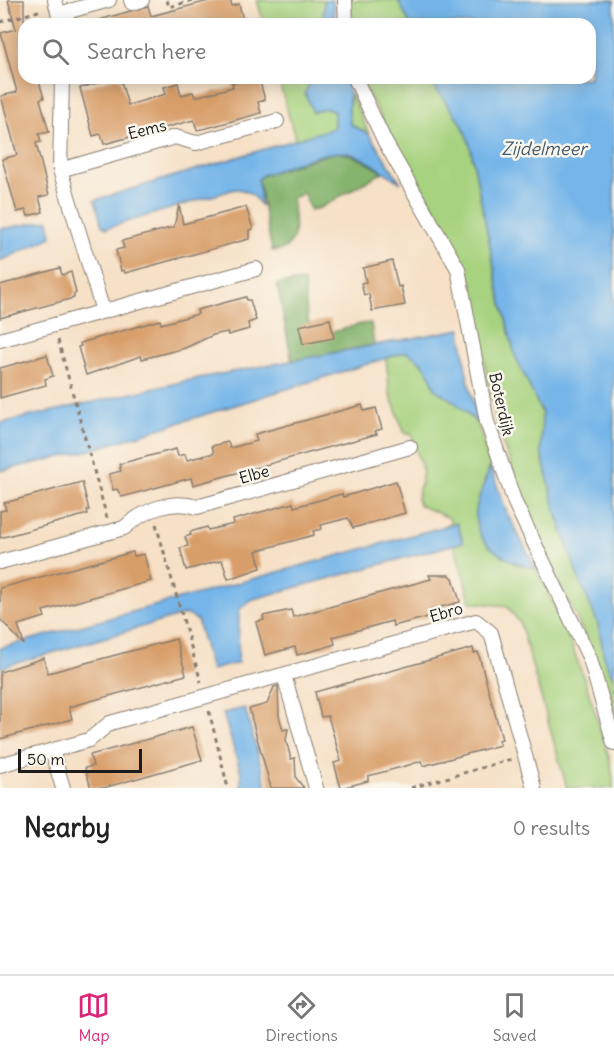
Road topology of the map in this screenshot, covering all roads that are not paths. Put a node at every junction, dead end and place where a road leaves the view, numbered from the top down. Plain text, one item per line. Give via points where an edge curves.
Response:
1 (109, 0) edge
2 (131, 0) edge
3 (142, 0) edge
4 (345, 0) edge
5 (58, 11) edge
6 (346, 18) edge
7 (62, 84) edge
8 (358, 84) edge
9 (277, 121) dead end
10 (60, 170) junction
11 (256, 268) dead end
12 (104, 311) junction
13 (0, 340) edge
14 (410, 447) dead end
15 (0, 562) edge
16 (284, 675) junction
17 (614, 743) edge
18 (52, 751) junction
19 (0, 765) edge
20 (63, 788) edge
21 (316, 788) edge
22 (534, 788) edge

1 - 5 street
2 - 3 street
4 - 6 street
7 - 10 street
8 - 17 street, Boterdijk via 385,142 458,269 487,423 515,503 590,658
9 - 10 street, Eems via 196,143 175,137
10 - 12 street
11 - 12 street
12 - 13 street
14 - 15 street, Elbe via 197,507 182,502 153,510 139,514 124,528
16 - 18 street, Ebro via 110,723 89,740
16 - 21 street
16 - 22 street, Ebro via 476,621 491,633
18 - 19 street, Ebro
18 - 20 street

